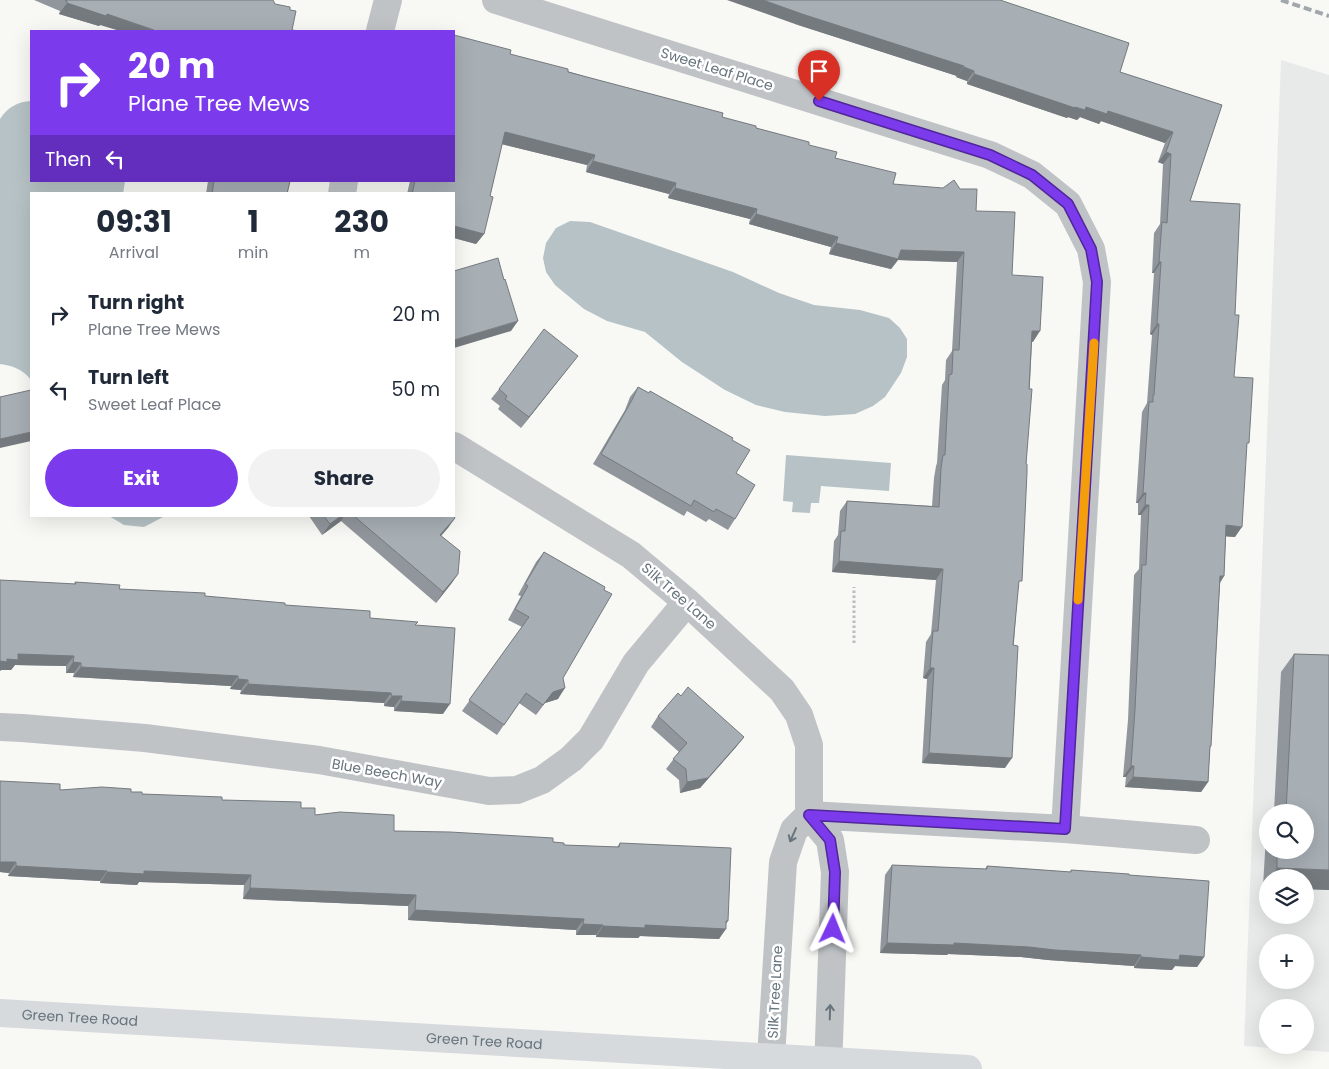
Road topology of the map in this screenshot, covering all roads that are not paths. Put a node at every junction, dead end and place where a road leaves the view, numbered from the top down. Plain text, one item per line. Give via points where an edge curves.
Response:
1 (388, 0) edge
2 (496, 0) edge
3 (380, 30) edge
4 (455, 447) edge
5 (687, 602) junction
6 (0, 727) edge
7 (809, 815) junction
8 (1065, 829) junction
9 (1196, 840) dead end
10 (0, 1013) edge
11 (772, 1057) junction
12 (828, 1065) edge
13 (968, 1069) edge

1 - 3 street
2 - 8 street, Sweet Leaf Place via 990,155 1032,175 1068,204 1091,249 1097,282
4 - 5 street, Silk Tree Lane via 631,555
5 - 6 street, Blue Beech Way via 636,663 591,739 571,760 542,780 517,790 489,791 319,760 145,738
5 - 7 street, Silk Tree Lane via 782,690 799,715 808,745
7 - 8 street
7 -> 11 street, Silk Tree Lane via 794,830 782,862
12 -> 7 street via 835,872 830,840
8 - 9 street
10 - 11 street, Green Tree Road
11 - 12 street, Green Tree Road
12 - 13 street, Green Tree Road

